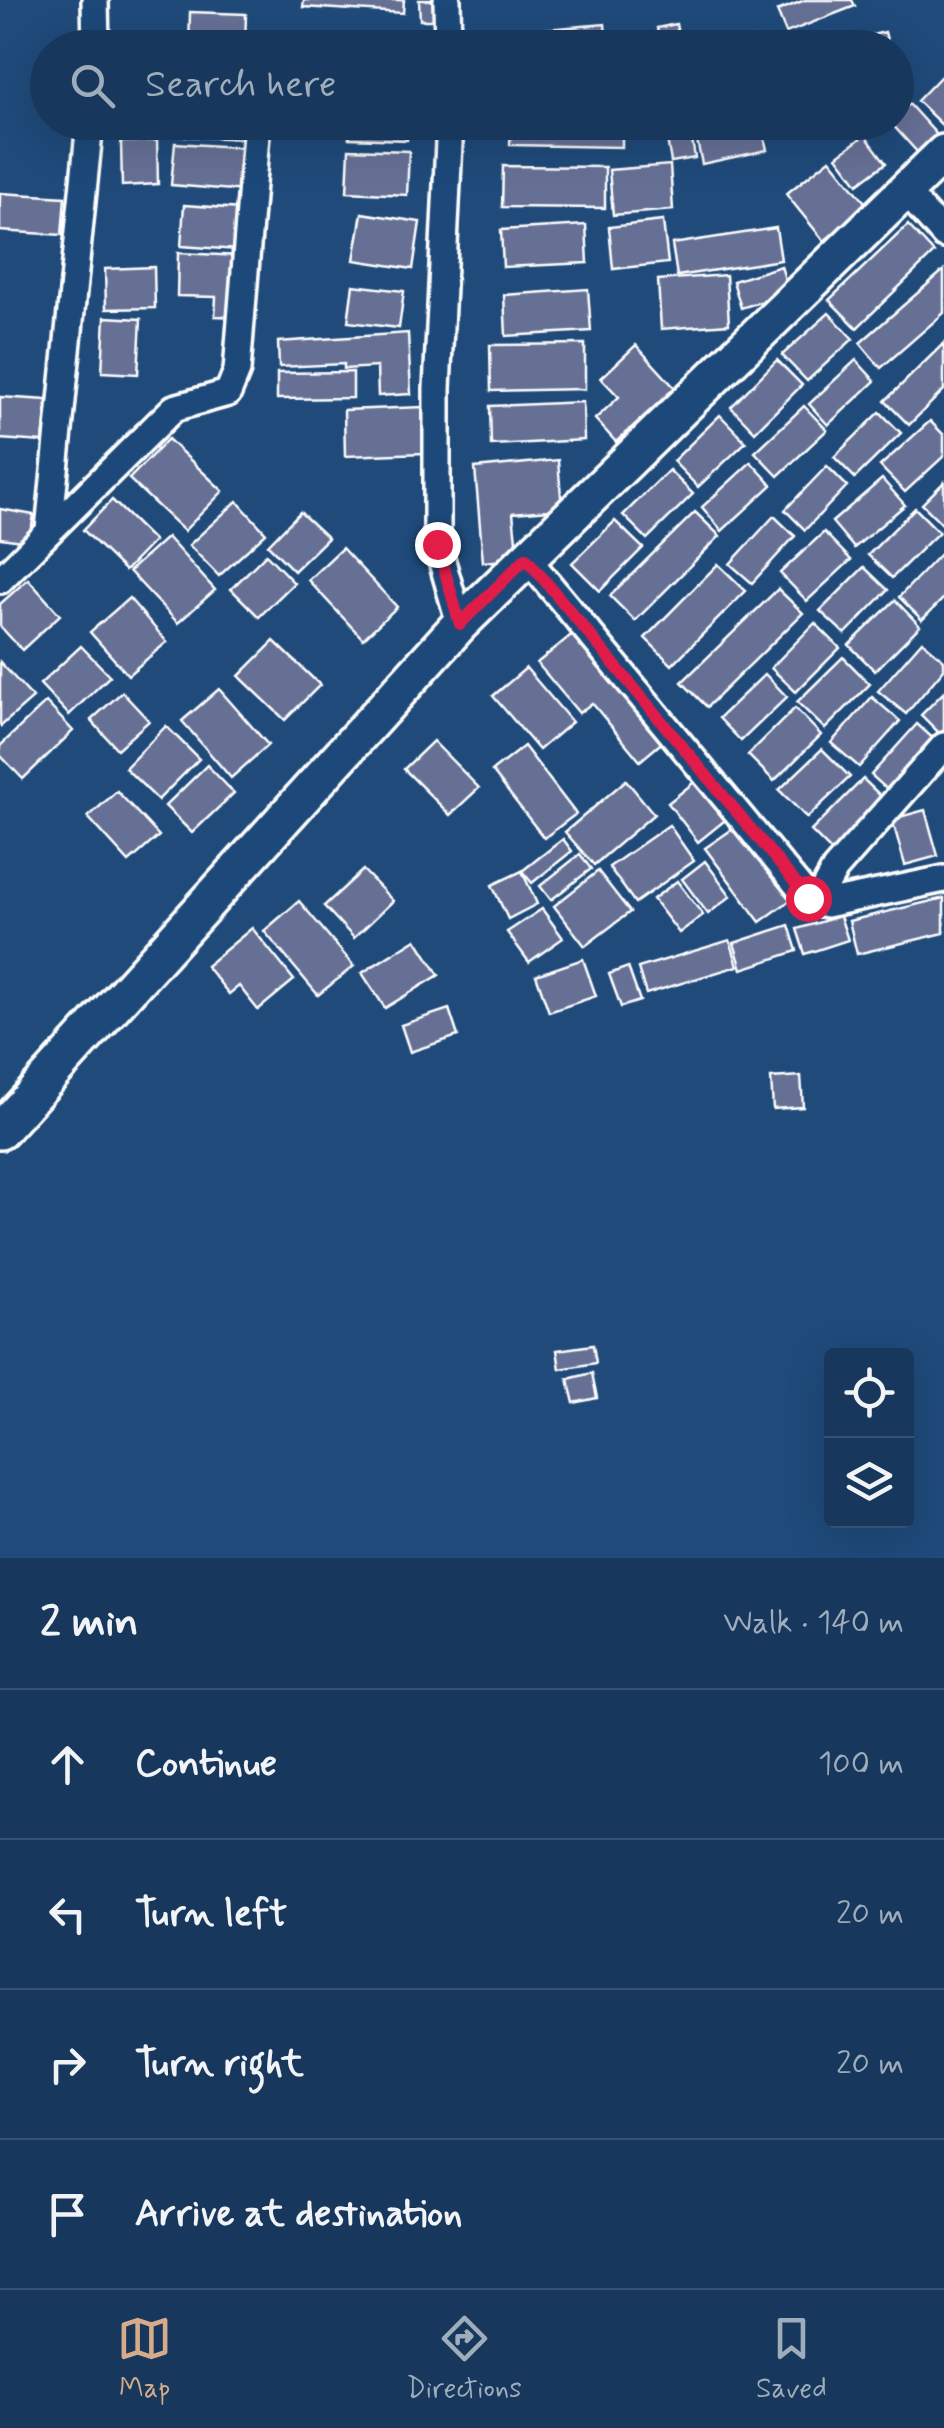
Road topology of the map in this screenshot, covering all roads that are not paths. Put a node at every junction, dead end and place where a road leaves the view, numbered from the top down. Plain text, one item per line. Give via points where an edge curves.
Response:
1 (96, 0) edge
2 (446, 0) edge
3 (96, 30) edge
4 (447, 30) edge
5 (88, 140) edge
6 (256, 140) edge
7 (449, 140) edge
8 (944, 153) edge
9 (905, 191) junction
10 (944, 235) edge
11 (49, 530) junction
12 (526, 558) junction
13 (0, 580) edge
14 (460, 624) junction
15 (944, 746) edge
16 (944, 879) edge
17 (816, 903) junction
18 (0, 1131) edge

1 - 3 street
2 - 4 street
5 - 11 street
6 - 11 street via 237,371 228,393 174,408
7 - 14 street via 437,544
8 - 9 main road
9 - 10 street
9 - 12 main road
11 - 13 street
12 - 14 main road
12 - 17 street
14 - 18 main road
15 - 17 street via 835,869
16 - 17 street

